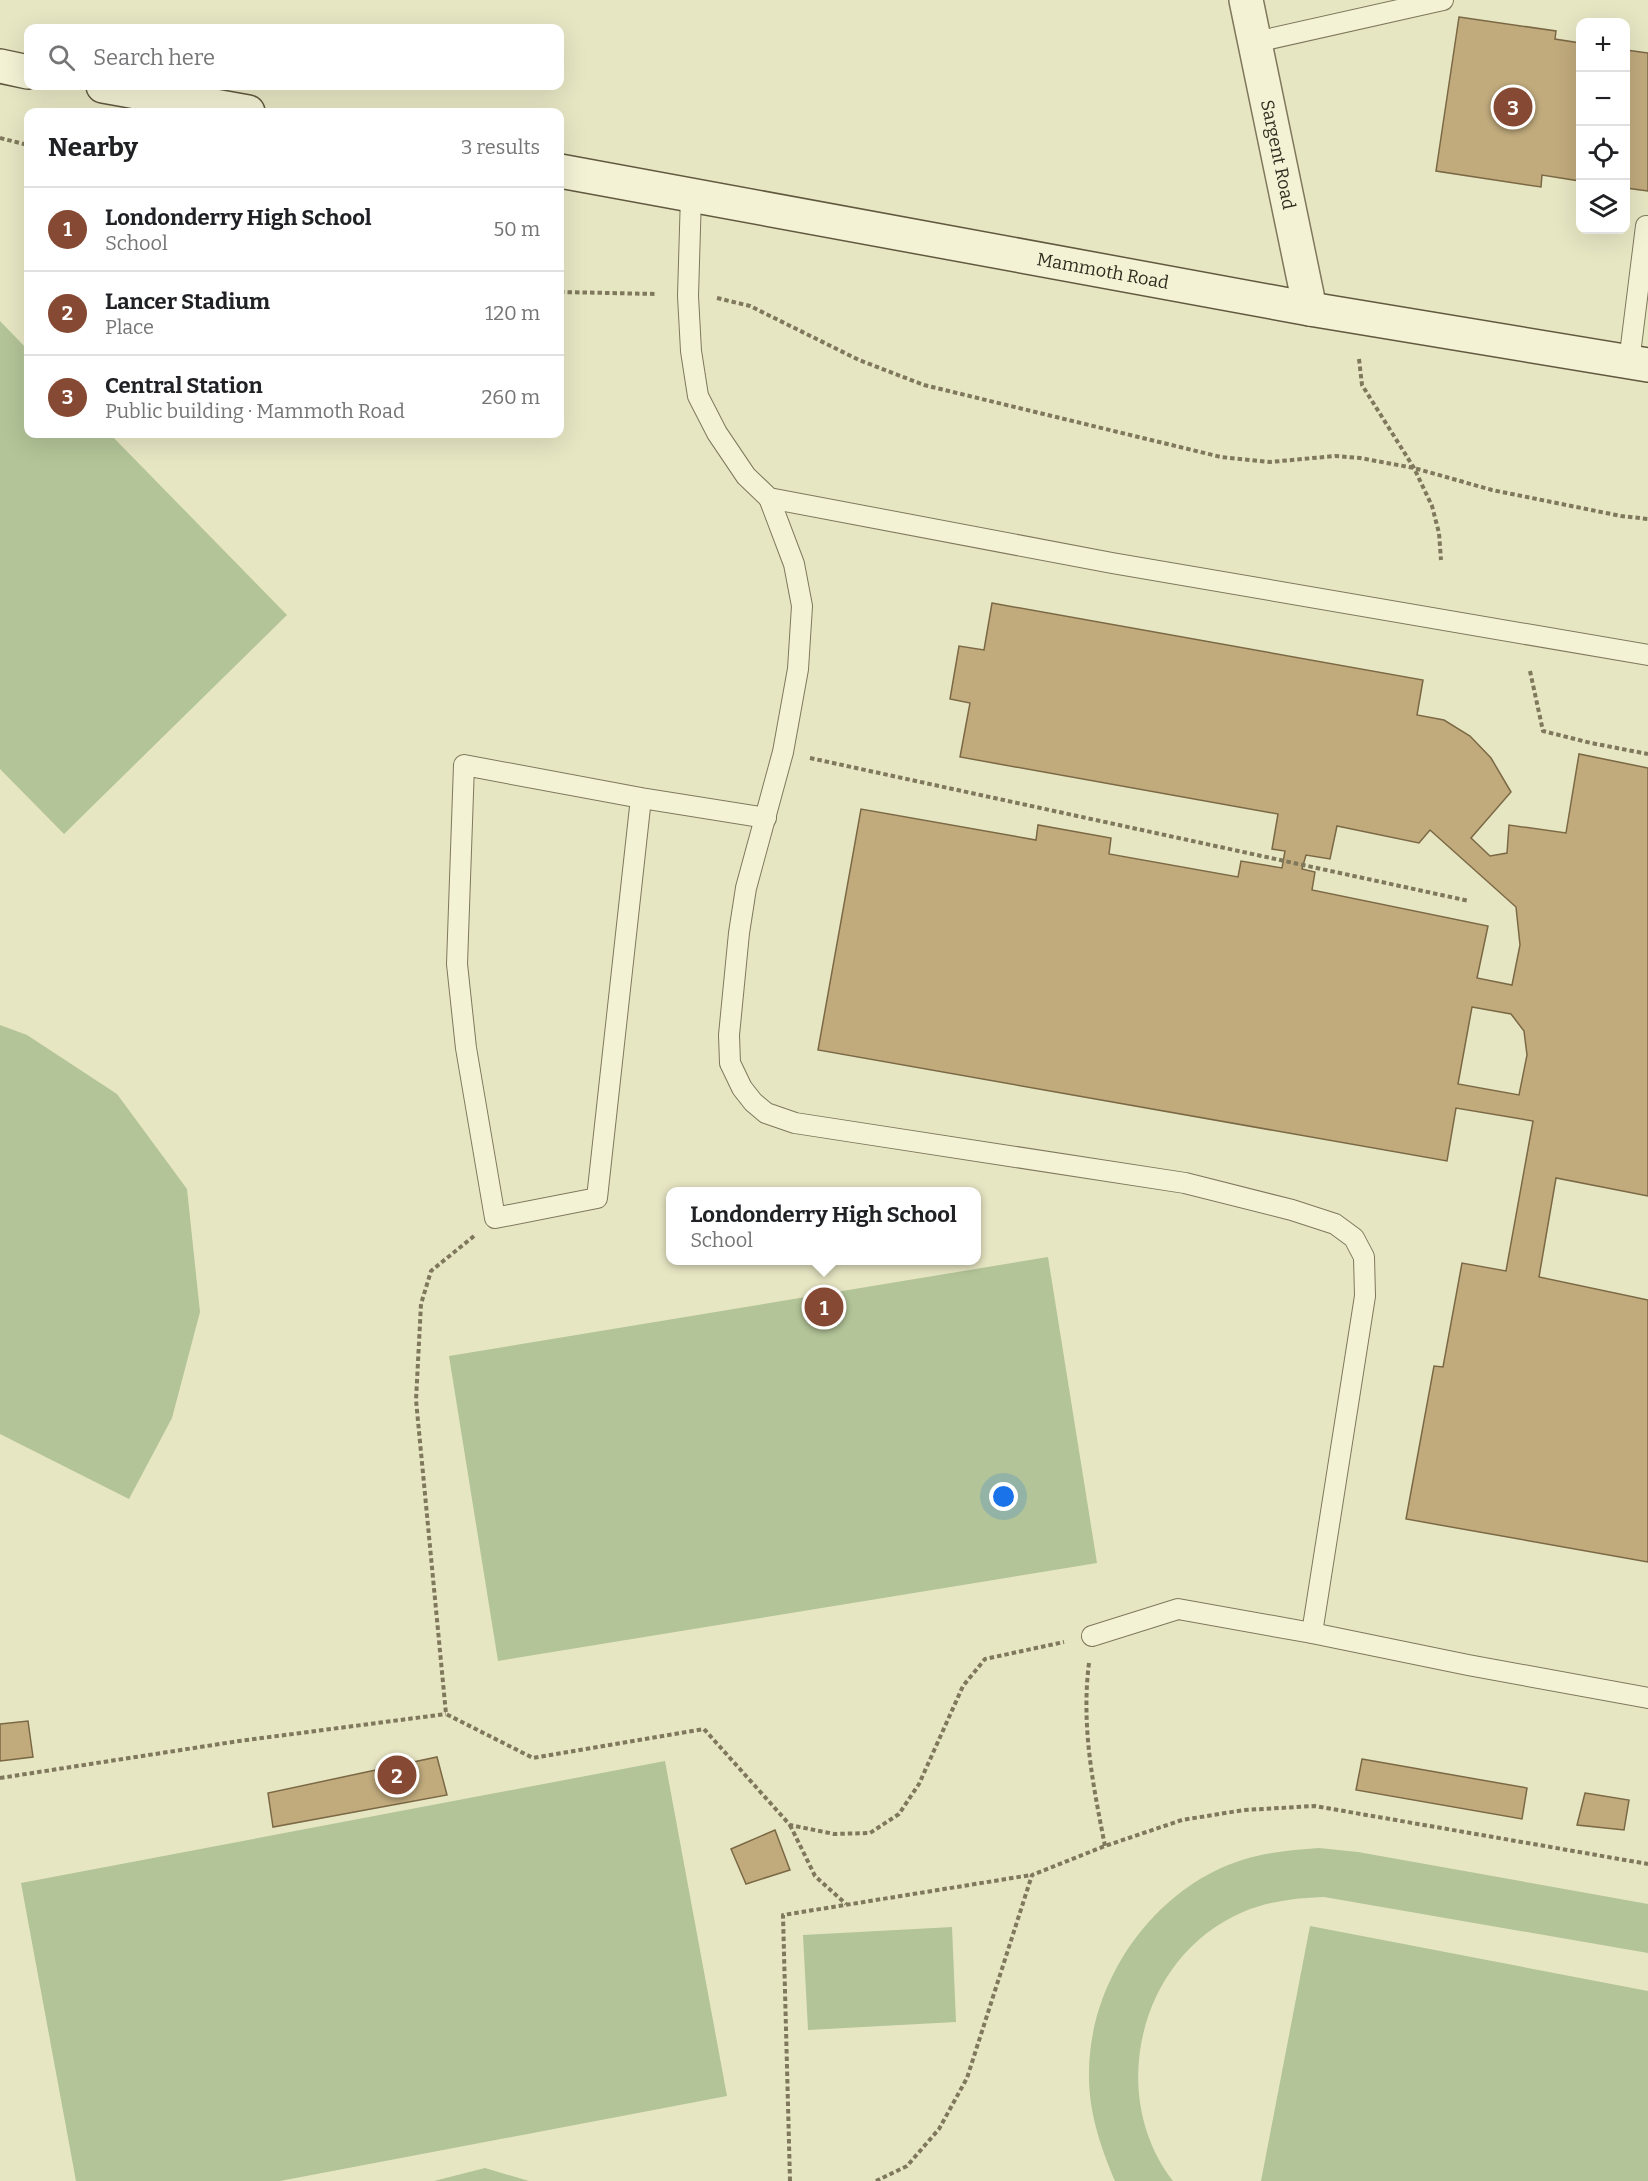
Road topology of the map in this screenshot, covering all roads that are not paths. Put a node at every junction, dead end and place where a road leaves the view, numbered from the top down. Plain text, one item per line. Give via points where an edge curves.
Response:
1 (1246, 0) edge
2 (1443, 0) edge
3 (1256, 42) junction
4 (0, 66) edge
5 (24, 71) edge
6 (126, 90) edge
7 (226, 108) edge
8 (564, 172) edge
9 (691, 195) junction
10 (1646, 226) dead end
11 (1310, 309) junction
12 (1639, 364) edge
13 (769, 498) junction
14 (1648, 655) edge
15 (641, 798) junction
16 (766, 818) junction
17 (1312, 1633) junction
18 (1092, 1636) road end
19 (1648, 1698) edge

1 - 3 main road, Sargent Road
2 - 3 lane
3 - 11 main road, Sargent Road
4 - 5 main road
6 - 7 main road
8 - 9 main road, Mammoth Road
9 - 11 main road, Mammoth Road
9 - 13 lane via 688,296 698,396 746,476
10 - 12 lane
11 - 12 main road, Mammoth Road
13 - 14 lane via 1112,563
13 - 16 lane via 794,564 802,606 798,669
15 - 15 lane via 464,765 457,964 466,1048 495,1218 597,1197
15 - 16 lane
16 - 17 lane via 746,888 729,1035 730,1064 742,1088 766,1113 795,1123 1185,1183 1292,1210 1335,1224 1354,1238 1364,1257 1365,1296
17 - 18 lane via 1178,1609
17 - 19 lane

